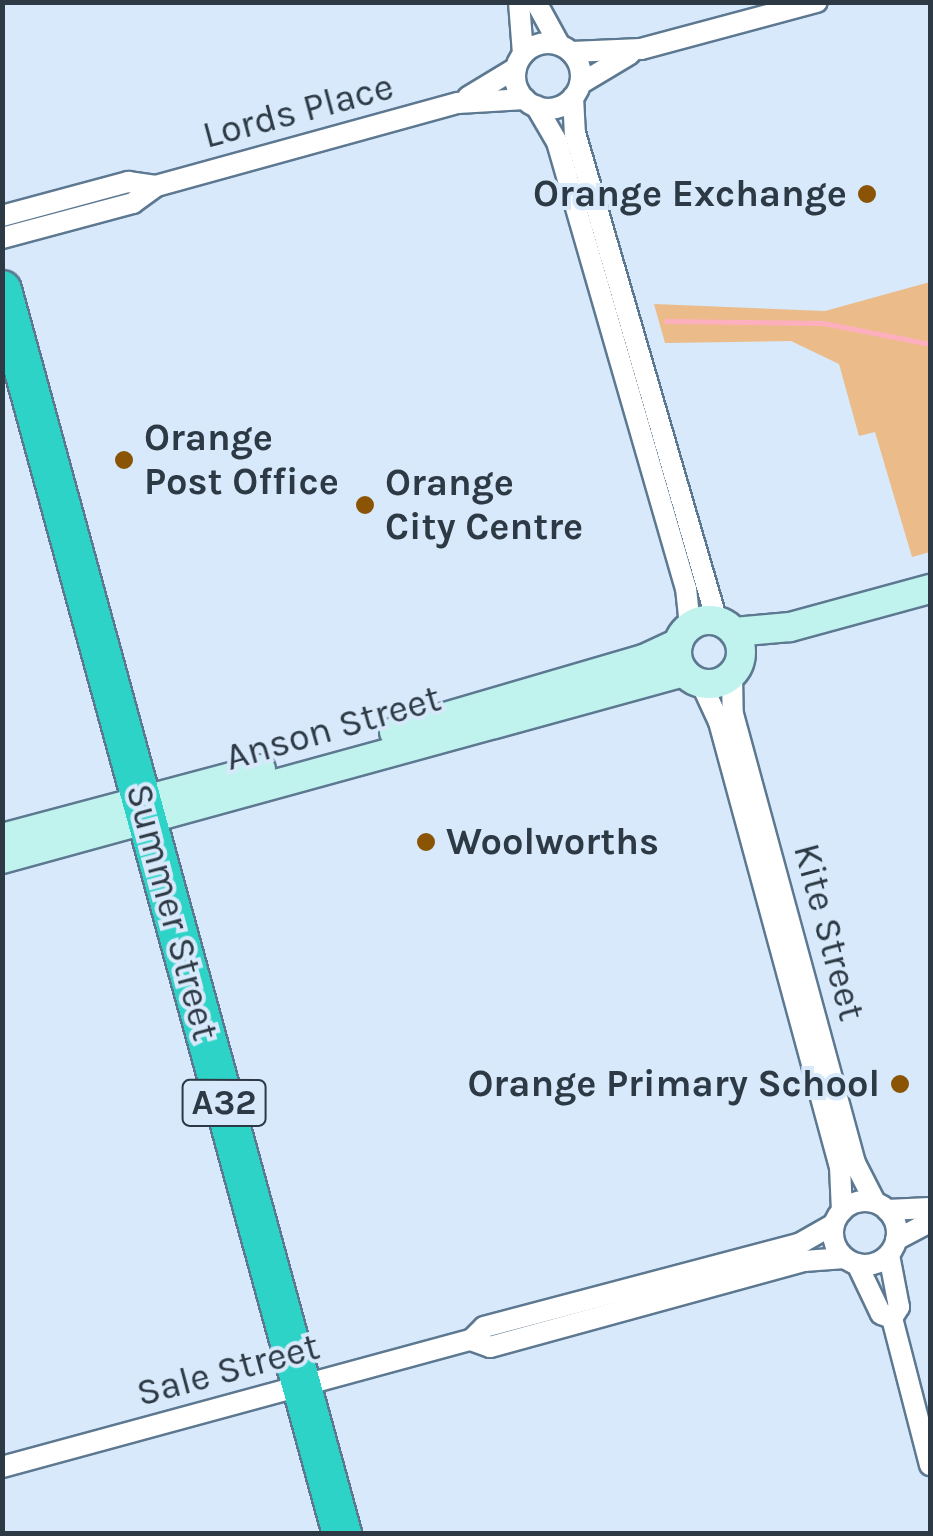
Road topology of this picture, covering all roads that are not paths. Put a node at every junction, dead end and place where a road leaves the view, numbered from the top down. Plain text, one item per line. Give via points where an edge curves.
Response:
1 (519, 2) edge
2 (536, 2) edge
3 (817, 2) edge
4 (565, 48) junction
5 (641, 49) junction
6 (520, 61) junction
7 (576, 90) junction
8 (458, 103) junction
9 (531, 103) junction
10 (156, 186) junction
11 (2, 216) edge
12 (2, 238) edge
13 (2, 290) edge
14 (2, 371) edge
15 (930, 589) edge
16 (715, 642) junction
17 (693, 678) junction
18 (134, 813) junction
19 (2, 838) edge
20 (2, 859) edge
21 (881, 1206) junction
22 (930, 1208) edge
23 (838, 1218) junction
24 (930, 1222) edge
25 (892, 1248) junction
26 (851, 1261) junction
27 (892, 1318) junction
28 (472, 1340) junction
29 (292, 1389) junction
30 (930, 1465) edge
31 (2, 1467) edge
32 (320, 1534) edge
33 (342, 1534) edge

1 - 6 street
2 - 4 street
3 - 5 street
4 - 5 street
4 - 6 street via 540,44
4 - 7 street
5 - 7 street
6 - 8 street, Lords Place
6 - 9 street
7 - 9 street via 556,108
7 - 16 street, Kite Street via 575,133
8 - 9 street, Lords Place
8 - 10 street, Lords Place
9 - 16 street, Kite Street via 557,142 686,588
10 - 11 street, Lords Place via 128,182
10 - 12 street, Lords Place via 133,203
13 - 18 highway, Summer Street / A32
14 - 18 highway, Summer Street / A32
15 - 16 street, Anson Street
16 - 17 street
16 - 17 street, Anson Street
16 - 18 street, Anson Street
16 - 21 street, Kite Street via 855,1163
17 - 18 street, Anson Street
17 - 23 street, Kite Street via 720,722 840,1166
18 - 19 street, Anson Street
18 - 20 street, Anson Street
18 - 29 highway, Summer Street / A32
21 - 22 street
21 - 23 street via 857,1202
21 - 25 street
23 - 26 street via 834,1242
23 - 28 street, Sale Street via 799,1244 484,1326
24 - 25 street
25 - 26 street
25 - 27 street via 898,1307
26 - 27 street via 881,1314
26 - 28 street, Sale Street via 804,1260 490,1347
27 - 30 street
28 - 29 street, Sale Street
29 - 31 street, Sale Street
29 - 32 highway, Summer Street / A32
29 - 33 highway, Summer Street / A32

